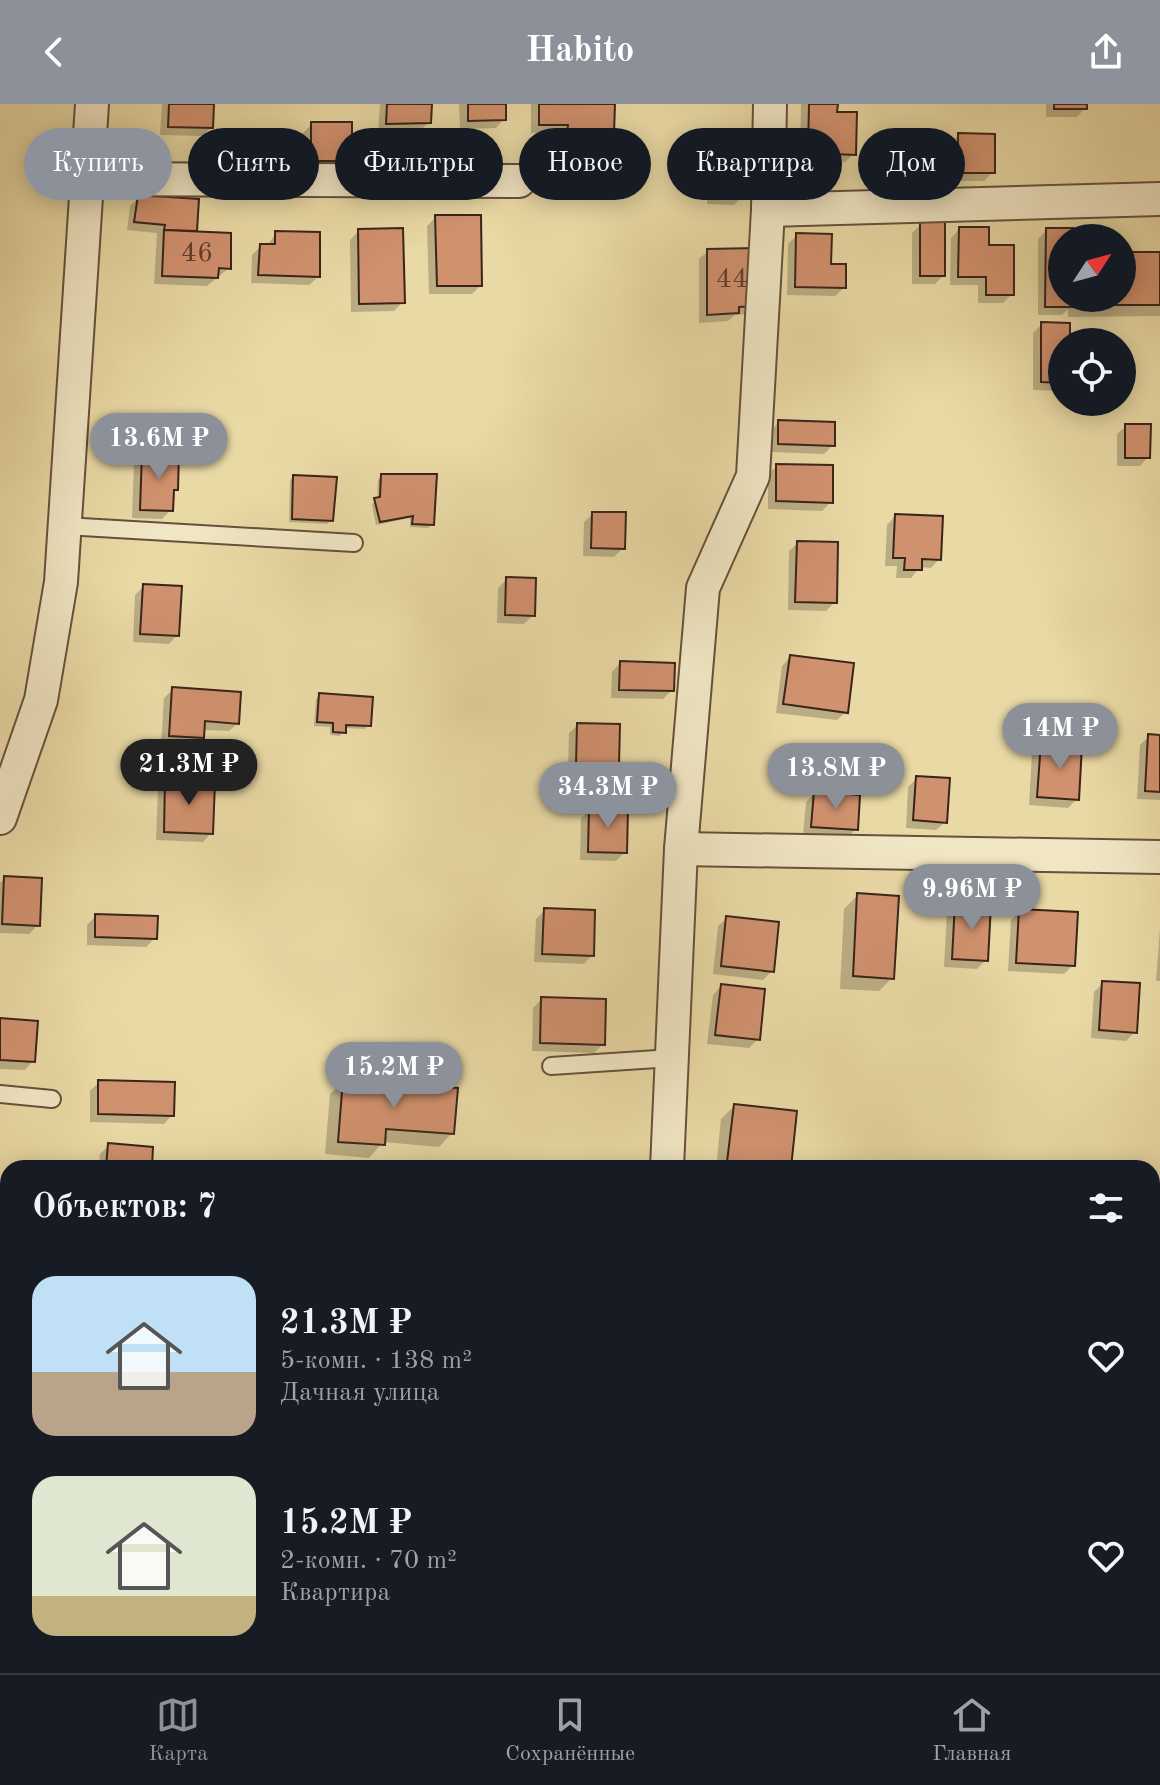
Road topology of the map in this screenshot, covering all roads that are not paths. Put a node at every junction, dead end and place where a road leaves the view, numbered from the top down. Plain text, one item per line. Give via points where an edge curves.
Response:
1 (92, 104) edge
2 (770, 104) edge
3 (91, 128) edge
4 (172, 179) edge
5 (519, 181) dead end
6 (1160, 199) edge
7 (87, 200) edge
8 (768, 210) junction
9 (65, 526) junction
10 (354, 543) dead end
11 (0, 818) edge
12 (681, 849) junction
13 (1160, 857) edge
14 (672, 1058) junction
15 (551, 1066) dead end
16 (0, 1094) edge
17 (52, 1099) dead end
18 (667, 1160) edge

1 - 3 street
2 - 8 street
4 - 5 street
6 - 8 street
7 - 9 street
8 - 12 street via 753,476 703,588
9 - 10 lane
9 - 11 street via 41,700
12 - 13 street
12 - 14 street
14 - 15 lane
14 - 18 street
16 - 17 lane

